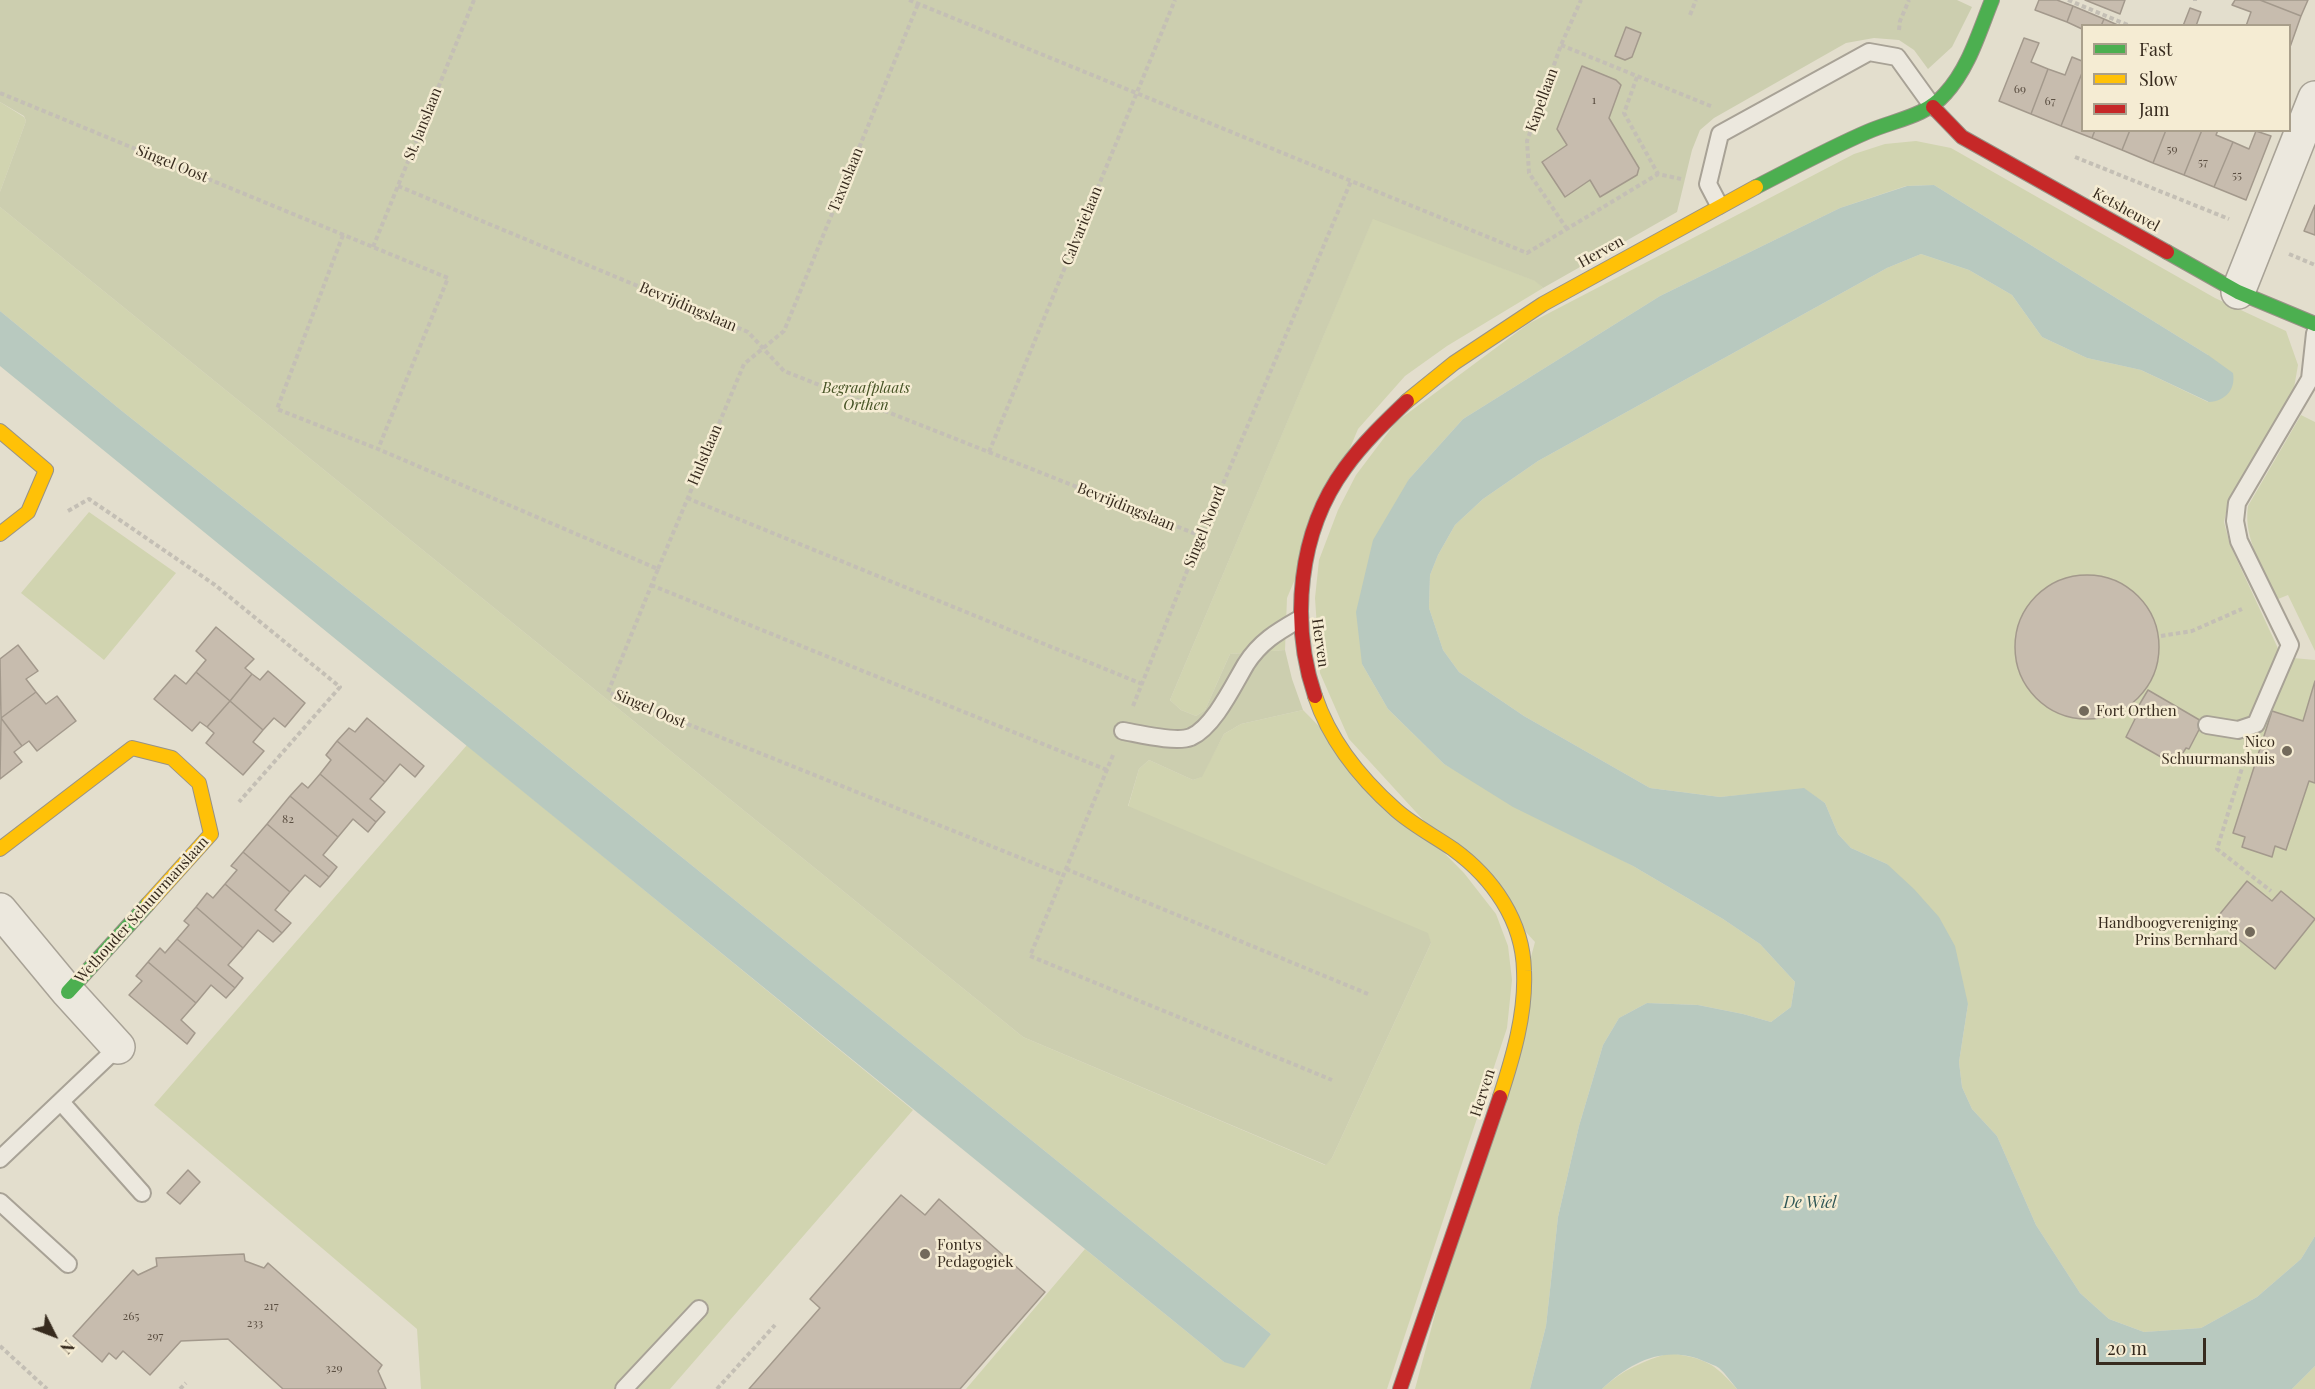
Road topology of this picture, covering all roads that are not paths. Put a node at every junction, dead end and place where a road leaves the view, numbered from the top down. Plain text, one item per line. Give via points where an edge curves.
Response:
1 (1992, 0) edge
2 (2315, 98) edge
3 (1933, 107) junction
4 (1719, 205) junction
5 (2238, 292) junction
6 (2315, 324) edge
7 (2315, 333) edge
8 (0, 431) edge
9 (0, 534) edge
10 (1298, 620) junction
11 (2207, 725) dead end
12 (1123, 731) road end
13 (0, 849) edge
14 (0, 910) edge
15 (68, 992) junction
16 (118, 1047) joint
17 (61, 1102) junction
18 (0, 1160) edge
19 (142, 1193) dead end
20 (0, 1202) edge
21 (68, 1264) dead end
22 (699, 1309) dead end
23 (624, 1389) edge
24 (1400, 1389) edge

1 - 3 street via 1966,64
2 - 5 street
3 - 4 street, Herven via 1869,131
3 - 4 lane via 1897,57 1869,52 1720,134 1708,184
3 - 5 street, Ketsheuvel via 1962,137
4 - 10 street, Herven via 1551,298 1451,365 1390,415 1344,470 1323,508 1306,561
5 - 6 street, Ketsheuvel
7 - 11 lane via 2310,379 2237,504 2235,522 2239,541 2290,645 2256,724 2238,730
8 - 9 street via 46,470 28,512
10 - 12 lane via 1269,636 1246,663 1208,725 1191,737 1160,738
10 - 24 street, Herven via 1317,707 1338,747 1367,783 1398,811 1473,865 1507,907 1521,944 1524,982 1516,1040
13 - 15 street, Wethouder Schuurmanslaan via 132,747 172,758 199,783 211,834
14 - 15 street, Wethouder Schuurmanslaan
15 - 16 street, Wethouder Schuurmanslaan
16 - 17 lane
17 - 18 lane
17 - 19 lane
20 - 21 lane
22 - 23 lane

